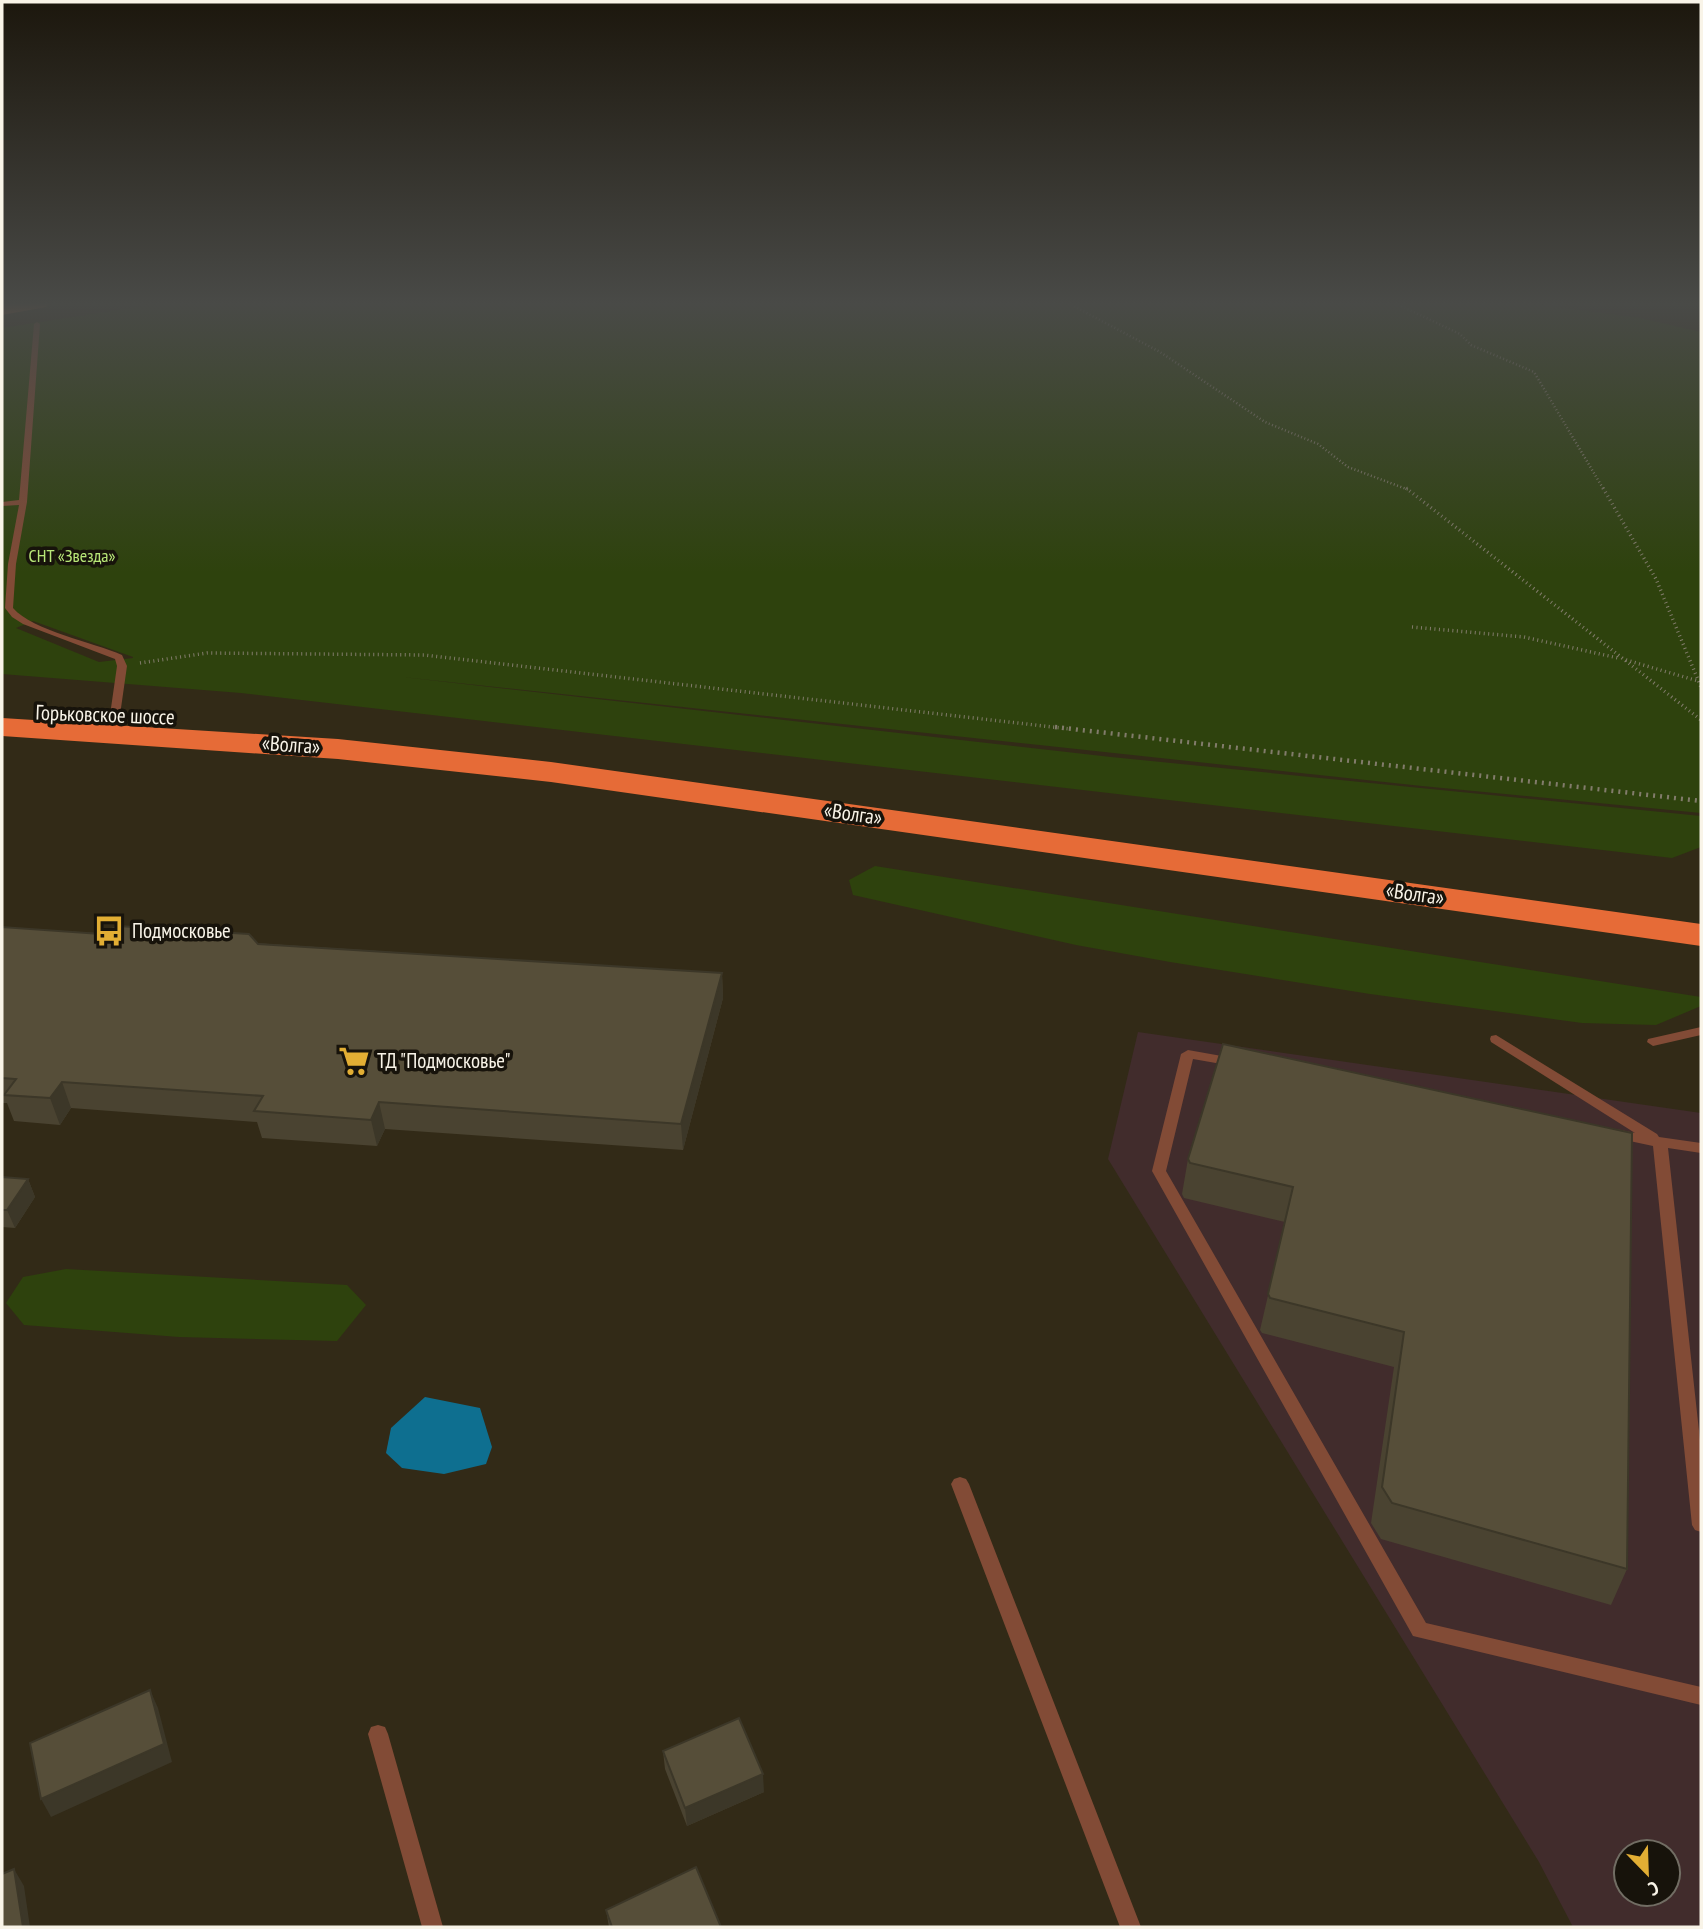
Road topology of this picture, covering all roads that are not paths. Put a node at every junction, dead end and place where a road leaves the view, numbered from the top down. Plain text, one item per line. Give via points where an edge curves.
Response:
1 (32, 393) edge
2 (23, 502) junction
3 (2, 504) edge
4 (2, 711) edge
5 (115, 715) junction
6 (209, 718) joint
7 (2, 727) edge
8 (1701, 911) edge
9 (1701, 935) edge
10 (1701, 1031) edge
11 (1496, 1039) dead end
12 (1653, 1042) dead end
13 (1255, 1067) edge
14 (1606, 1132) edge
15 (1660, 1142) junction
16 (1701, 1148) edge
17 (960, 1484) dead end
18 (1701, 1525) edge
19 (1701, 1696) edge
20 (378, 1734) dead end
21 (433, 1927) edge
22 (1131, 1927) edge

1 - 2 lane
2 - 3 lane
2 - 5 lane via 12,564 12,615 25,624 119,657 122,666
4 - 5 highway, Горьковское шоссе
5 - 6 highway, Горьковское шоссе
6 - 8 highway, «Волга» via 436,737 653,763
7 - 9 highway, «Волга» via 338,749 551,772
10 - 12 lane
11 - 15 lane
13 - 19 lane via 1188,1054 1160,1171 1420,1629
14 - 15 lane
15 - 16 lane
15 - 18 lane
17 - 22 lane
20 - 21 lane

